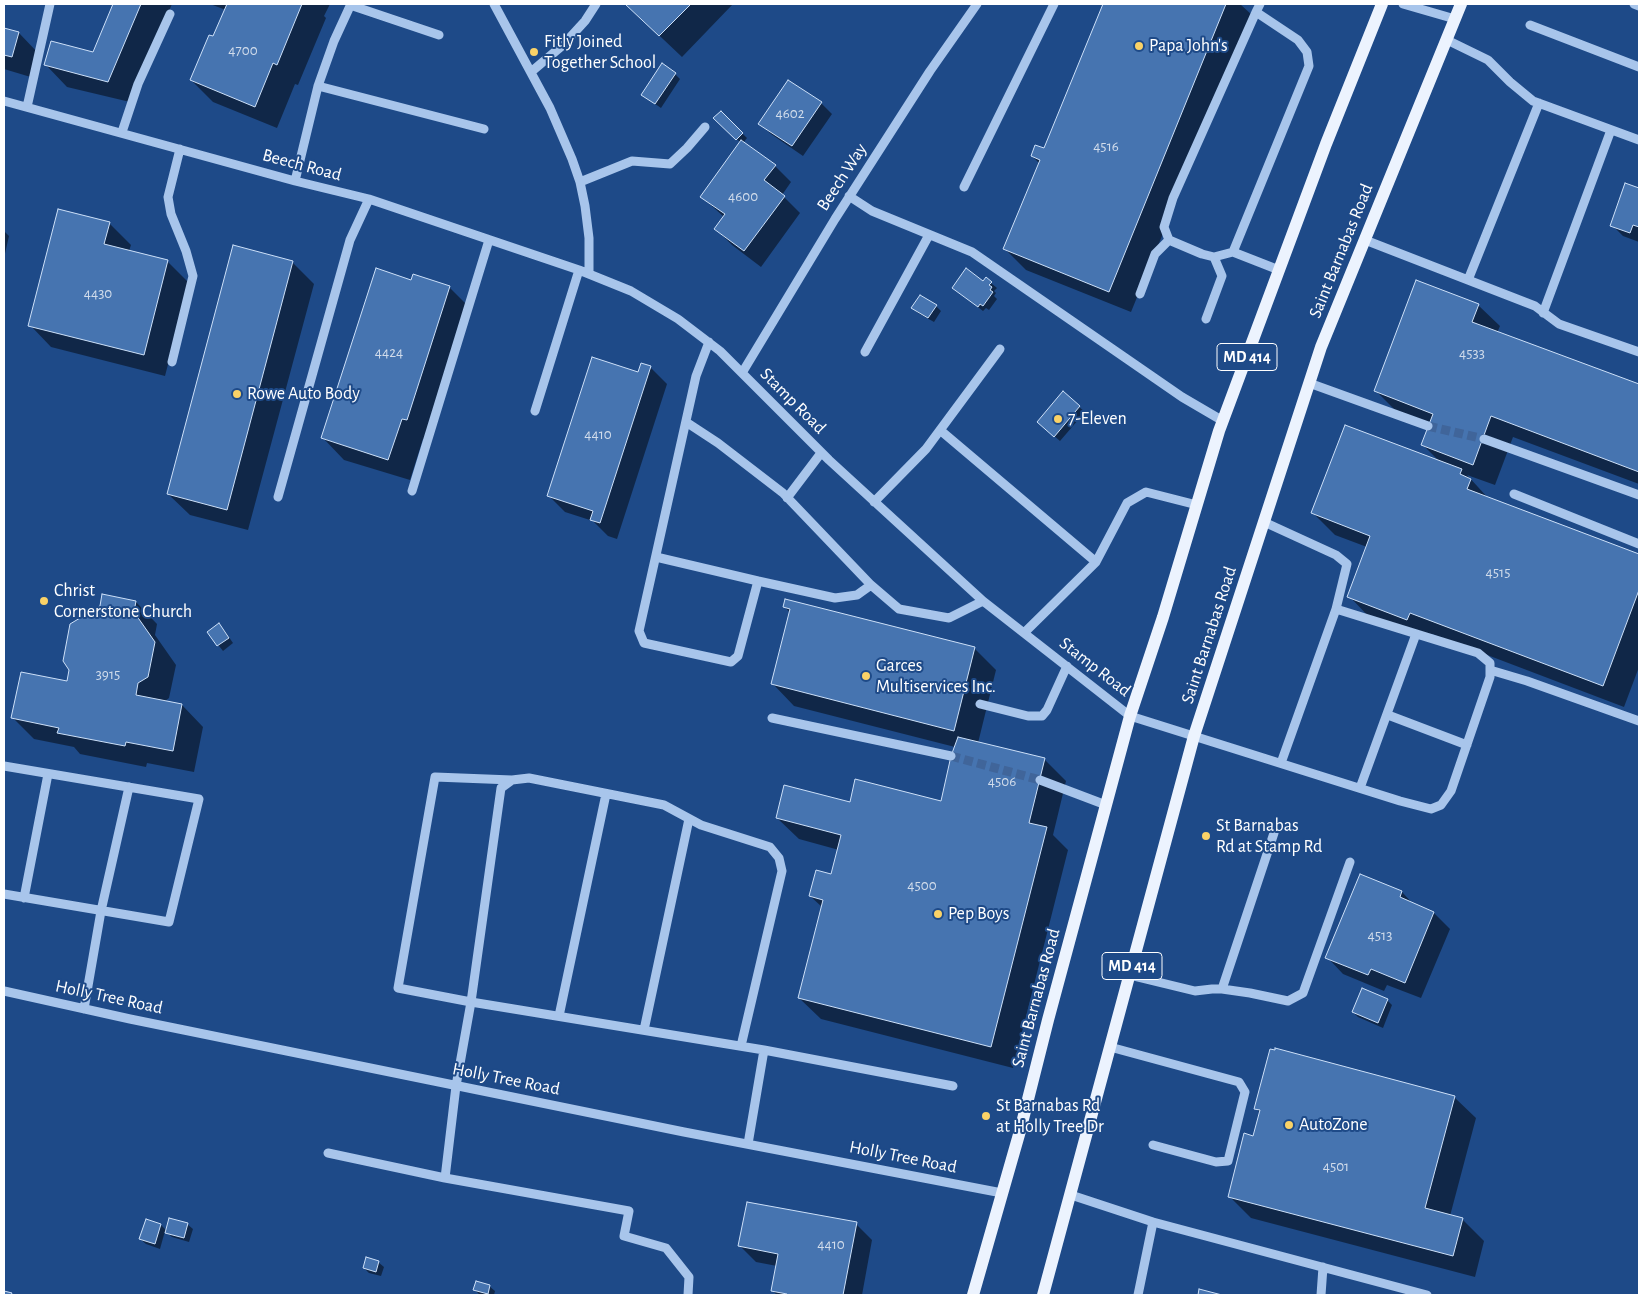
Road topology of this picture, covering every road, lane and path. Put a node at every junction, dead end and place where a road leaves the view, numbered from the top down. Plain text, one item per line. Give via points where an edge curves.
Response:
1 (50, 4) edge
2 (350, 4) edge
3 (494, 4) edge
4 (596, 4) edge
5 (977, 4) edge
6 (1054, 4) edge
7 (1382, 4) edge
8 (1403, 4) edge
9 (1461, 4) edge
10 (1634, 4) edge
11 (1639, 6) edge
12 (1258, 8) edge
13 (170, 14) dead end
14 (1455, 19) junction
15 (1530, 25) dead end
16 (439, 35) dead end
17 (1447, 40) junction
18 (1639, 67) edge
19 (531, 72) junction
20 (318, 86) junction
21 (4, 101) edge
22 (1539, 103) junction
23 (27, 107) junction
24 (705, 126) dead end
25 (484, 129) dead end
26 (1611, 130) junction
27 (122, 132) junction
28 (1639, 140) edge
29 (180, 149) junction
30 (295, 181) junction
31 (580, 182) junction
32 (964, 187) dead end
33 (849, 196) junction
34 (369, 199) junction
35 (929, 235) junction
36 (489, 240) junction
37 (1169, 240) junction
38 (1365, 240) junction
39 (1233, 252) junction
40 (1214, 258) junction
41 (579, 270) junction
42 (1280, 270) junction
43 (589, 273) junction
44 (1468, 280) junction
45 (1140, 294) dead end
46 (1543, 313) junction
47 (1206, 319) dead end
48 (709, 342) junction
49 (1000, 349) dead end
50 (865, 352) dead end
51 (1639, 352) edge
52 (172, 362) dead end
53 (742, 373) junction
54 (1309, 383) junction
55 (535, 411) dead end
56 (686, 422) junction
57 (1223, 422) junction
58 (1428, 426) tunnel mouth
59 (940, 430) junction
60 (1484, 439) tunnel mouth
61 (822, 453) junction
62 (412, 491) dead end
63 (1514, 494) dead end
64 (1639, 495) edge
65 (278, 497) dead end
66 (787, 498) junction
67 (874, 502) junction
68 (1197, 505) junction
69 (1264, 522) junction
70 (1639, 544) edge
71 (656, 557) junction
72 (1096, 562) junction
73 (758, 581) junction
74 (871, 585) junction
75 (983, 600) junction
76 (1336, 609) junction
77 (1024, 633) junction
78 (1416, 634) junction
79 (1067, 666) junction
80 (1490, 670) junction
81 (980, 704) dead end
82 (1388, 715) junction
83 (1130, 716) junction
84 (772, 718) dead end
85 (1639, 721) edge
86 (1194, 736) junction
87 (1467, 745) junction
88 (951, 756) tunnel mouth
89 (1281, 763) junction
90 (4, 766) edge
91 (48, 774) junction
92 (512, 780) junction
93 (1040, 780) tunnel mouth
94 (129, 787) junction
95 (1360, 788) junction
96 (606, 794) junction
97 (1106, 805) junction
98 (689, 819) junction
99 (1274, 833) dead end
100 (1350, 862) dead end
101 (4, 894) edge
102 (24, 898) junction
103 (102, 911) junction
104 (1129, 975) junction
105 (1222, 990) junction
106 (4, 991) edge
107 (471, 1002) junction
108 (84, 1009) junction
109 (559, 1016) junction
110 (644, 1030) junction
111 (741, 1046) junction
112 (1110, 1047) junction
113 (764, 1050) junction
114 (456, 1086) junction
115 (952, 1086) dead end
116 (748, 1144) junction
117 (1153, 1146) dead end
118 (328, 1153) dead end
119 (445, 1178) junction
120 (1002, 1193) junction
121 (1071, 1195) junction
122 (1152, 1222) junction
123 (1323, 1268) junction
124 (688, 1295) edge
125 (973, 1295) edge
126 (1043, 1295) edge
127 (1138, 1295) edge
128 (1321, 1295) edge
129 (1427, 1295) edge

1 - 23 street
2 - 16 street
2 - 20 street
3 - 19 street
4 - 19 street via 585,21
5 - 33 street, Beech Way
6 - 32 street
7 - 42 main road, Saint Barnabas Road / MD 414
8 - 14 street
9 - 14 main road, Saint Barnabas Road / MD 414
10 - 11 street
12 - 37 street via 1173,198 1164,227
12 - 39 street via 1298,40 1307,52 1309,66
13 - 27 street via 138,84
14 - 17 main road, Saint Barnabas Road / MD 414
15 - 18 street
17 - 22 street via 1488,60 1510,82
17 - 38 main road, Saint Barnabas Road / MD 414
19 - 31 street via 550,108
20 - 25 street
20 - 30 street
21 - 23 street, Beech Road
22 - 26 street
22 - 44 street
23 - 27 street, Beech Road
24 - 31 street via 670,164 632,161
26 - 28 street
26 - 46 street
27 - 29 street, Beech Road
29 - 30 street, Beech Road
29 - 52 street via 168,197 193,276
30 - 34 street, Beech Road
31 - 43 street via 589,238
33 - 35 street via 872,211
33 - 53 street, Beech Way
34 - 36 street, Beech Road
34 - 65 street via 350,240
35 - 50 street
35 - 57 street via 972,252
36 - 41 street, Beech Road
36 - 62 street
37 - 40 street
37 - 45 street via 1155,254
38 - 44 street
38 - 54 main road, Saint Barnabas Road / MD 414
39 - 40 street
39 - 42 street
40 - 47 street via 1222,276
41 - 43 street, Beech Road
41 - 55 street
42 - 57 main road, Saint Barnabas Road / MD 414
43 - 48 street, Stamp Road via 631,291
44 - 46 street via 1534,306
46 - 51 street via 1559,324
48 - 53 street, Stamp Road
48 - 56 street via 696,376
49 - 59 street
53 - 61 street, Stamp Road
54 - 58 street
54 - 69 main road, Saint Barnabas Road / MD 414
56 - 66 street
56 - 71 street
57 - 68 main road, Saint Barnabas Road / MD 414
59 - 67 street
59 - 72 street
60 - 64 street
61 - 66 street
61 - 67 street, Stamp Road
63 - 70 street
66 - 74 street
67 - 75 street, Stamp Road
68 - 72 street via 1146,492 1127,503
68 - 83 main road, Saint Barnabas Road / MD 414
69 - 76 street via 1336,555 1347,564
69 - 86 main road, Saint Barnabas Road / MD 414
71 - 73 street
71 - 73 street via 639,631 644,643 731,662 738,656
72 - 77 street
73 - 74 street via 835,598 857,595
74 - 75 street via 899,609 949,618
75 - 77 street, Stamp Road
76 - 78 street
76 - 89 street
77 - 79 street, Stamp Road
78 - 80 street via 1478,653 1490,663
78 - 82 street
79 - 81 street via 1042,716 1028,716
79 - 83 street, Stamp Road
80 - 85 street
80 - 87 street, Stamp Road
82 - 87 street
82 - 95 street
83 - 86 street, Stamp Road
83 - 97 main road, Saint Barnabas Road / MD 414
84 - 88 street
86 - 89 street, Stamp Road
86 - 104 main road, Saint Barnabas Road / MD 414
87 - 95 street, Stamp Road via 1451,791 1441,805 1430,809
89 - 95 street, Stamp Road
90 - 91 street
91 - 94 street
91 - 102 street
92 - 96 street via 529,778
92 - 107 street via 501,788
92 - 107 street via 435,777 398,988
93 - 97 street
94 - 103 street
94 - 103 street via 199,799 170,922
96 - 98 street via 664,805
96 - 109 street
97 - 120 main road, Saint Barnabas Road / MD 414
98 - 110 street
98 - 111 street via 701,826 770,847 779,858 782,871
99 - 105 street
100 - 105 street via 1303,993 1288,1001
101 - 102 street
102 - 103 street
103 - 108 street
104 - 105 street via 1195,991
104 - 112 main road, Saint Barnabas Road / MD 414
106 - 108 street, Holly Tree Road
107 - 109 street
107 - 114 street
108 - 114 street, Holly Tree Road
109 - 110 street
110 - 111 street
111 - 113 street
112 - 117 street via 1239,1082 1245,1092 1228,1160 1216,1162
112 - 121 main road, Saint Barnabas Road / MD 414
113 - 115 street
113 - 116 street
114 - 116 street, Holly Tree Road
114 - 119 street
116 - 120 street, Holly Tree Road
118 - 119 street
119 - 124 street via 628,1211 624,1236 666,1248 690,1277
120 - 125 main road, Saint Barnabas Road / MD 414
121 - 122 street
121 - 126 main road, Saint Barnabas Road / MD 414
122 - 123 street
122 - 127 street
123 - 128 street
123 - 129 street

